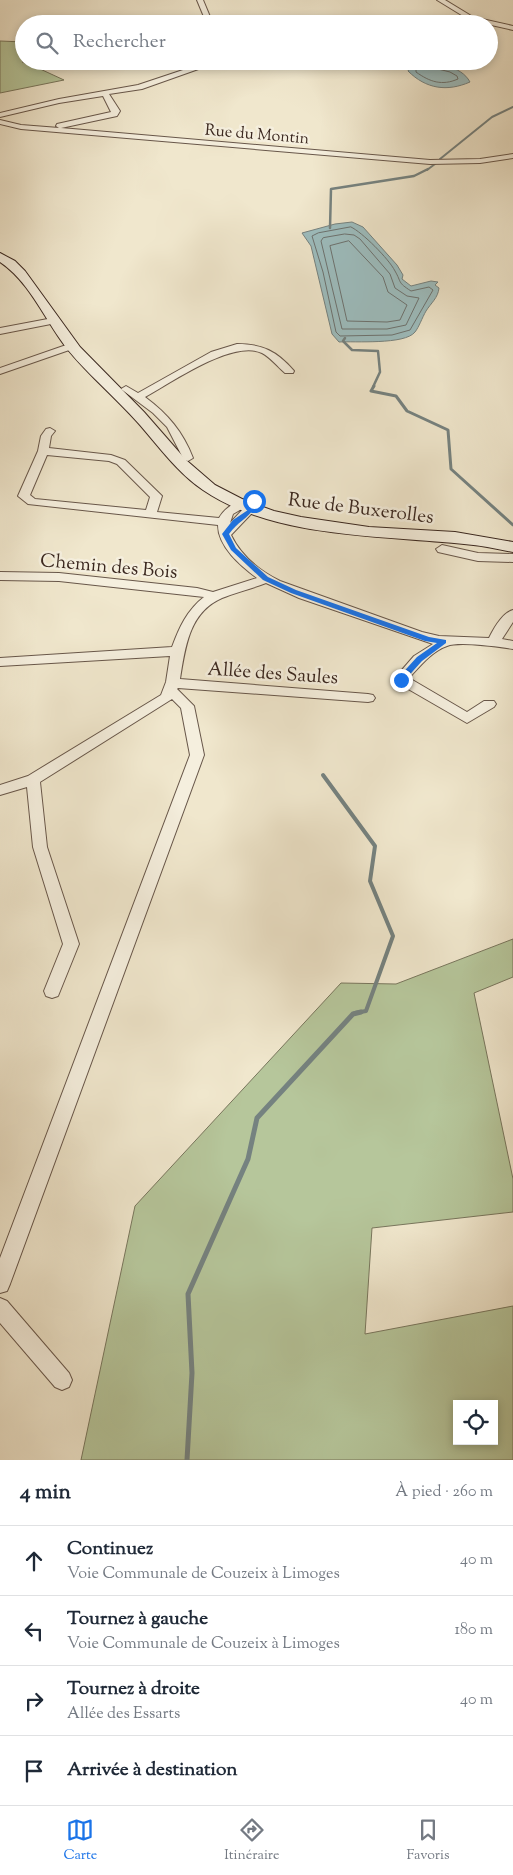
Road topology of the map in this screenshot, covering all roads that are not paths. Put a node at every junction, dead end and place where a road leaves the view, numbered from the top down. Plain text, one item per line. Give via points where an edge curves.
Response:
1 (200, 0) edge
2 (440, 0) edge
3 (206, 15) edge
4 (466, 15) edge
5 (498, 25) edge
6 (513, 28) edge
7 (191, 70) edge
8 (106, 93) junction
9 (0, 115) edge
10 (0, 122) edge
11 (50, 129) junction
12 (513, 156) edge
13 (0, 257) edge
14 (53, 321) junction
15 (0, 331) edge
16 (72, 346) junction
17 (0, 371) edge
18 (289, 371) dead end
19 (126, 390) dead end
20 (138, 397) junction
21 (155, 409) junction
22 (137, 413) junction
23 (50, 430) dead end
24 (181, 438) joint
25 (43, 451) junction
26 (188, 458) junction
27 (249, 504) junction
28 (150, 515) junction
29 (225, 528) junction
30 (513, 547) edge
31 (442, 549) dead end
32 (513, 558) edge
33 (0, 576) edge
34 (266, 579) junction
35 (213, 596) junction
36 (513, 614) edge
37 (494, 641) junction
38 (444, 642) junction
39 (513, 645) edge
40 (177, 651) junction
41 (0, 662) edge
42 (172, 687) junction
43 (368, 698) dead end
44 (489, 704) dead end
45 (33, 780) junction
46 (0, 790) edge
47 (52, 991) dead end
48 (0, 1284) edge
49 (0, 1308) edge
50 (62, 1380) dead end

1 - 3 street
2 - 4 street
5 - 6 street
7 - 8 street via 139,87
8 - 9 street
8 - 11 street via 116,111 114,114
10 - 11 street, Rue du Montin
11 - 12 street, Rue du Montin via 430,162 480,161
13 - 14 street via 18,270
14 - 15 street
14 - 16 street, Rue de Buxerolles
16 - 17 street
16 - 22 street, Rue de Buxerolles
18 - 20 street via 266,351 236,347 215,354
19 - 20 street
20 - 21 street
21 - 22 street
21 - 24 street
22 - 26 street, Rue de Buxerolles
22 - 27 street, Rue de Buxerolles via 210,488
23 - 25 street
24 - 26 street
25 - 28 street via 111,458 121,462 156,496
25 - 28 street via 24,496 32,502
26 - 27 street, Rue de Buxerolles
27 - 29 street via 233,508
27 - 30 street, Rue de Buxerolles via 290,520 340,528 468,538
28 - 29 street
29 - 34 street via 233,549
31 - 32 street via 478,557
33 - 35 street, Chemin des Bois via 59,577
34 - 35 street
34 - 38 street via 294,592
35 - 40 street via 194,612
36 - 37 street
37 - 38 street
37 - 39 street
38 - 44 street via 419,659 401,680 467,718
40 - 41 street
40 - 42 street
42 - 43 street, Allée des Saules
42 - 45 street via 166,698
42 - 48 street via 187,706 197,755
45 - 46 street
45 - 47 street via 40,847 71,944
49 - 50 street

